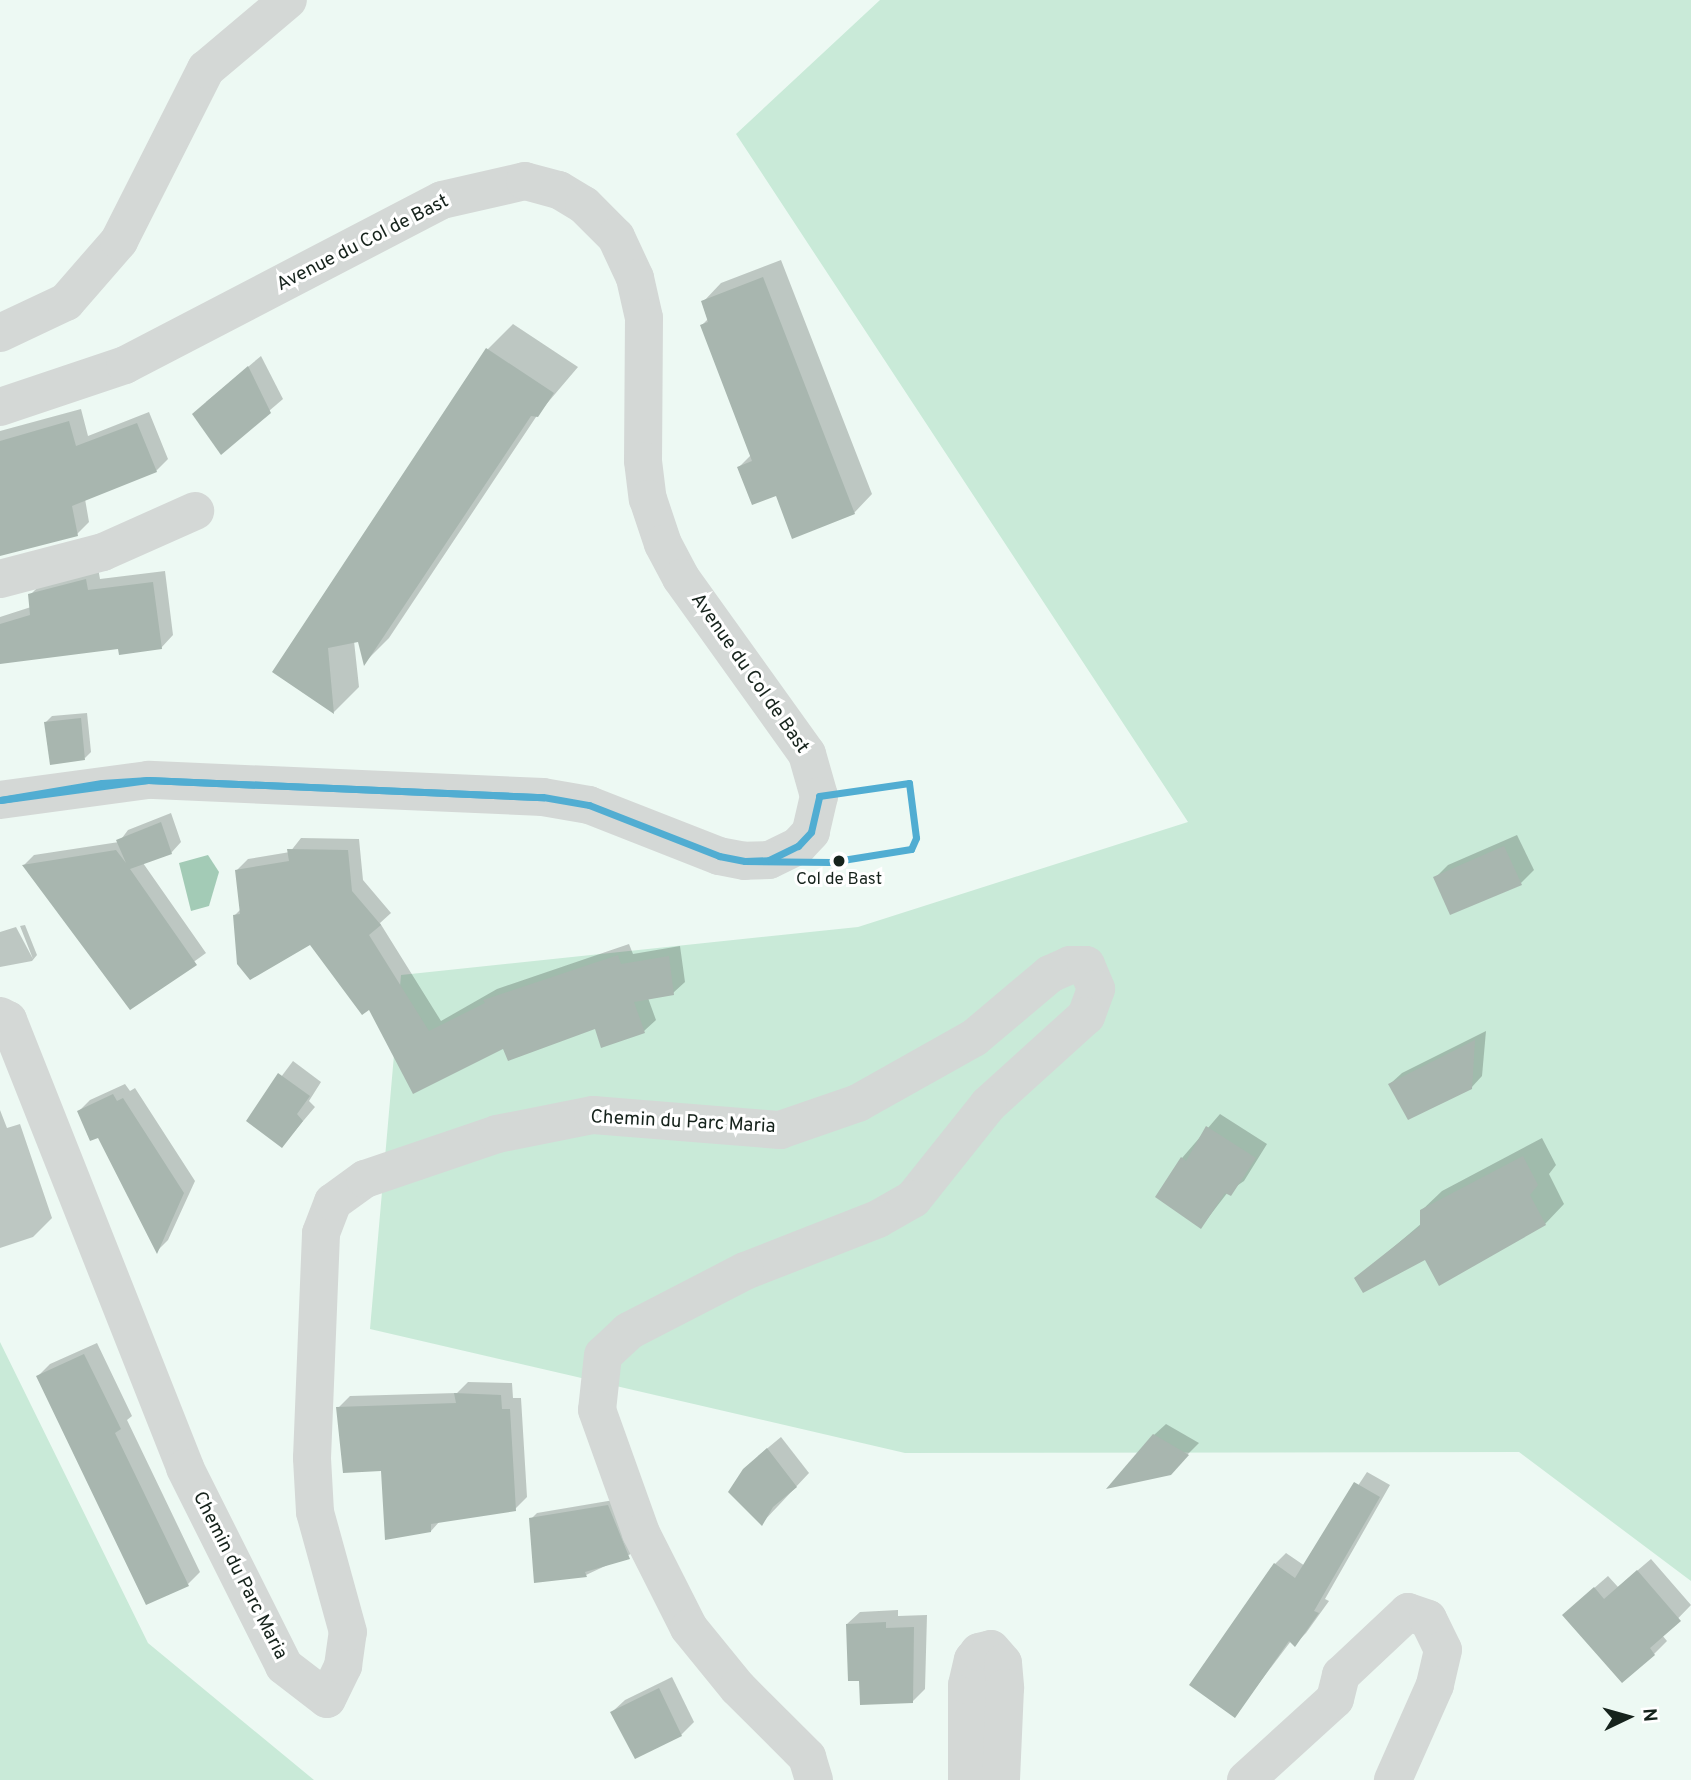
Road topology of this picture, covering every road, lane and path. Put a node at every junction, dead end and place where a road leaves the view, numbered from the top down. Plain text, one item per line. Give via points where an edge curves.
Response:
1 (288, 0) edge
2 (0, 333) edge
3 (0, 407) edge
4 (195, 512) dead end
5 (0, 579) edge
6 (0, 800) edge
7 (0, 1016) edge
8 (814, 1780) edge
9 (967, 1780) edge
10 (1001, 1780) edge
11 (1246, 1780) edge
12 (1392, 1780) edge

1 - 2 street via 206,69 119,241 66,302
3 - 6 street, Avenue du Col de Bast via 125,365 442,200 525,181 559,190 584,205 616,237 635,278 644,318 643,461 648,499 663,544 681,578 780,713 816,776 818,813 811,832 798,846 769,860 719,856 589,805 543,797 148,780
4 - 5 street via 103,552
7 - 8 street, Chemin du Parc Maria via 8,1020 185,1468 284,1666 327,1699 342,1666 348,1632 316,1512 312,1458 321,1233 333,1202 365,1179 497,1133 593,1115 780,1130 858,1103 974,1038 1050,974 1070,965 1086,965 1096,989 1086,1016 988,1105 913,1199 878,1219 746,1271 629,1331 603,1355 597,1410 641,1533 689,1628 738,1688 807,1757
9 - 10 street via 967,1685 973,1660 979,1652 991,1649 1003,1663 1005,1688
11 - 12 street via 1335,1699 1341,1675 1408,1612 1428,1619 1443,1650 1435,1685

